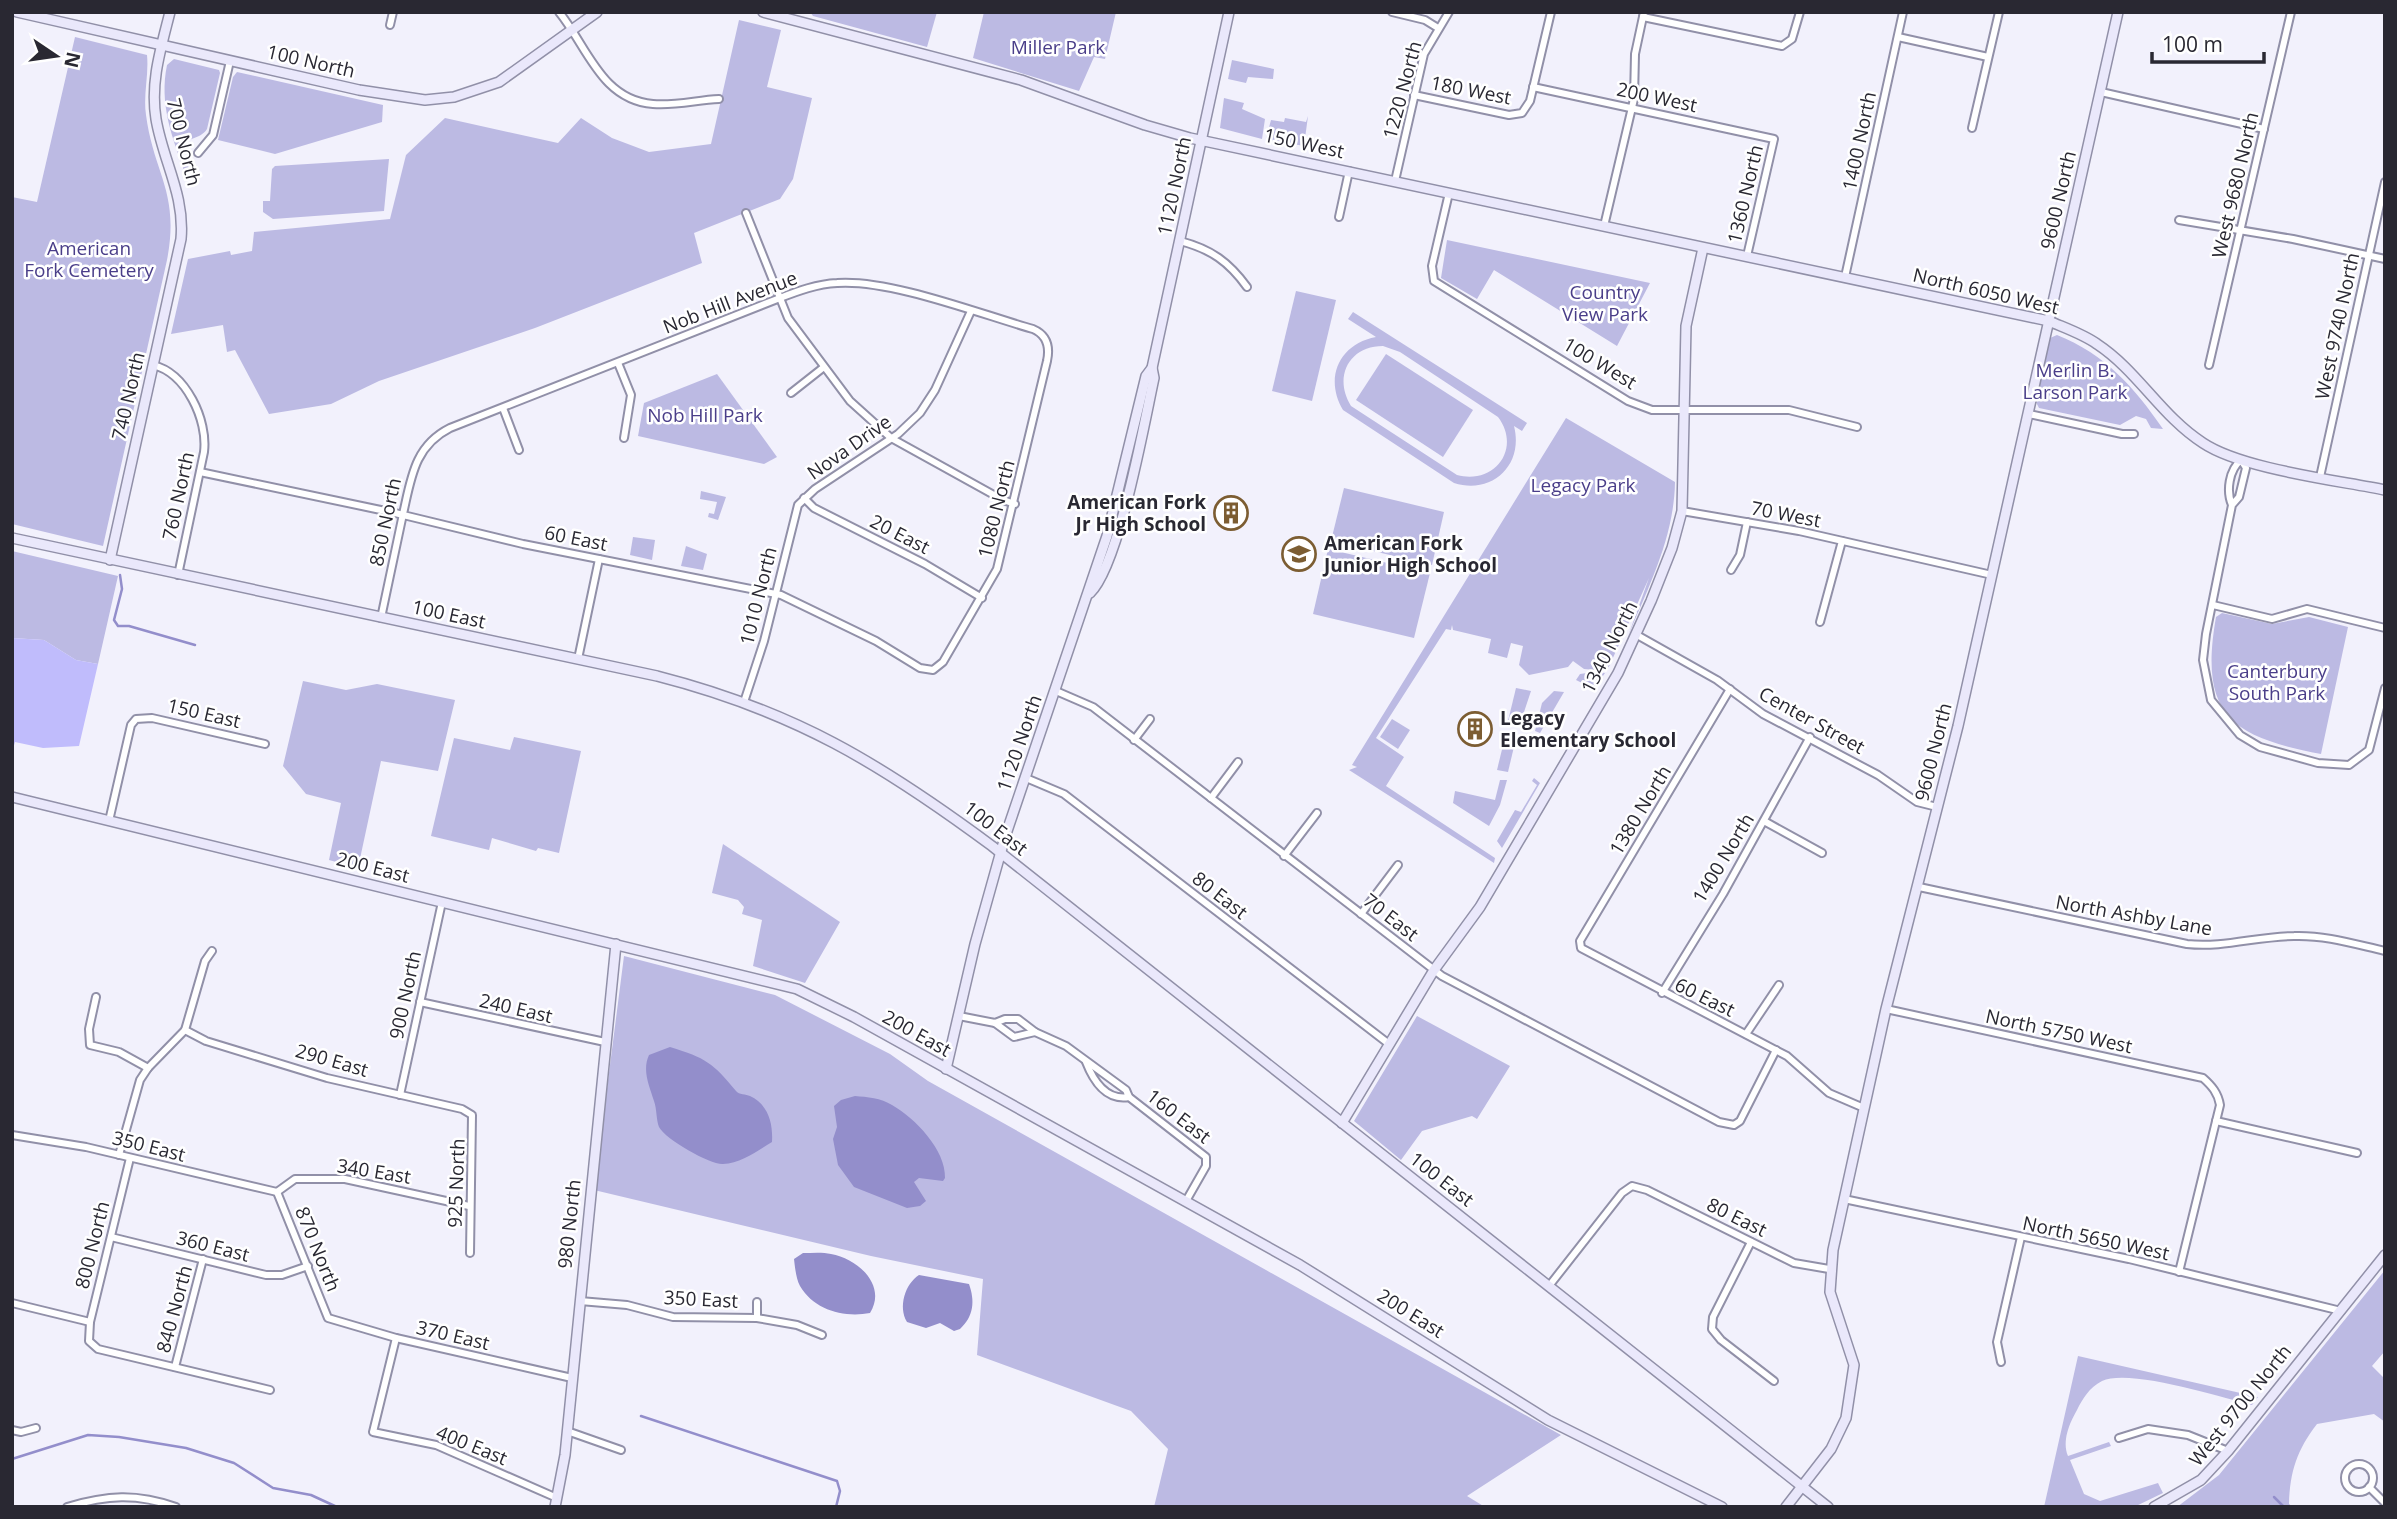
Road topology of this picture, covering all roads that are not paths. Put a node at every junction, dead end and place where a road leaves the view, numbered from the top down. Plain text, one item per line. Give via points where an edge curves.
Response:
1 (17, 12) edge
2 (170, 12) edge
3 (393, 12) edge
4 (559, 12) edge
5 (597, 12) edge
6 (763, 12) edge
7 (1229, 12) edge
8 (1392, 12) edge
9 (1450, 12) edge
10 (1551, 12) edge
11 (1800, 12) edge
12 (1903, 12) edge
13 (1999, 12) edge
14 (2118, 12) edge
15 (2291, 12) edge
16 (1644, 15) edge
17 (797, 16) edge
18 (390, 25) dead end
19 (1438, 28) junction
20 (571, 29) junction
21 (1898, 37) junction
22 (161, 46) junction
23 (1988, 57) junction
24 (230, 61) junction
25 (1533, 87) junction
26 (2101, 92) junction
27 (1414, 95) junction
28 (719, 99) dead end
29 (1632, 108) junction
30 (1972, 128) dead end
31 (2264, 128) junction
32 (1203, 139) junction
33 (1774, 139) joint
34 (198, 153) dead end
35 (1349, 171) junction
36 (1395, 181) junction
37 (2385, 182) edge
38 (1449, 193) junction
39 (746, 213) dead end
40 (1339, 217) dead end
41 (2179, 220) dead end
42 (1604, 226) junction
43 (2240, 232) junction
44 (181, 239) joint
45 (1180, 241) junction
46 (1703, 248) junction
47 (2369, 255) junction
48 (1747, 256) junction
49 (2385, 259) edge
50 (1845, 277) junction
51 (1247, 288) dead end
52 (780, 298) junction
53 (971, 311) junction
54 (2049, 321) junction
55 (1045, 339) joint
56 (618, 363) junction
57 (153, 365) junction
58 (2209, 365) dead end
59 (824, 367) junction
60 (791, 393) dead end
61 (503, 408) junction
62 (1684, 409) junction
63 (2029, 414) junction
64 (1857, 428) dead end
65 (2134, 434) dead end
66 (624, 438) dead end
67 (891, 438) junction
68 (432, 439) joint
69 (519, 450) dead end
70 (2241, 460) junction
71 (200, 472) junction
72 (2320, 477) junction
73 (2385, 490) edge
74 (804, 498) junction
75 (1015, 504) junction
76 (2232, 505) junction
77 (1682, 511) junction
78 (403, 514) junction
79 (1748, 523) junction
80 (12, 538) edge
81 (1842, 541) junction
82 (599, 559) junction
83 (110, 561) junction
84 (1731, 570) dead end
85 (178, 575) junction
86 (1992, 575) junction
87 (775, 594) junction
88 (982, 598) junction
89 (2213, 605) junction
90 (382, 618) junction
91 (1820, 622) dead end
92 (2385, 628) edge
93 (1637, 635) junction
94 (578, 659) junction
95 (933, 670) joint
96 (2385, 688) edge
97 (1730, 689) junction
98 (1056, 691) junction
99 (744, 702) junction
100 (1150, 719) dead end
101 (1810, 737) junction
102 (1134, 740) junction
103 (265, 744) dead end
104 (1238, 762) dead end
105 (1026, 778) junction
106 (12, 797) edge
107 (1210, 798) junction
108 (1937, 807) junction
109 (1317, 813) dead end
110 (109, 821) junction
111 (1764, 821) junction
112 (1822, 853) dead end
113 (1002, 854) junction
114 (1284, 856) junction
115 (1398, 866) dead end
116 (1919, 887) junction
117 (442, 902) junction
118 (1361, 914) junction
119 (616, 944) junction
120 (1581, 948) joint
121 (212, 951) dead end
122 (2385, 951) edge
123 (1434, 970) junction
124 (1779, 985) dead end
125 (1662, 993) junction
126 (96, 997) dead end
127 (420, 1002) junction
128 (1886, 1009) junction
129 (959, 1016) junction
130 (995, 1023) junction
131 (185, 1030) junction
132 (1035, 1032) junction
133 (1746, 1034) junction
134 (605, 1041) junction
135 (1390, 1044) junction
136 (1776, 1050) junction
137 (1086, 1062) junction
138 (148, 1068) junction
139 (946, 1069) junction
140 (400, 1095) junction
141 (1129, 1097) junction
142 (1864, 1108) junction
143 (472, 1115) joint
144 (2216, 1121) junction
145 (1342, 1123) junction
146 (12, 1135) edge
147 (2357, 1153) dead end
148 (119, 1155) junction
149 (130, 1158) junction
150 (277, 1192) junction
151 (1844, 1199) junction
152 (1186, 1201) junction
153 (469, 1206) junction
154 (111, 1237) junction
155 (2021, 1237) junction
156 (1751, 1242) junction
157 (470, 1253) dead end
158 (2385, 1255) edge
159 (203, 1259) junction
160 (308, 1266) junction
161 (1829, 1269) junction
162 (2179, 1272) junction
163 (1549, 1286) junction
164 (578, 1301) junction
165 (757, 1301) dead end
166 (12, 1303) edge
167 (2341, 1311) junction
168 (328, 1318) joint
169 (757, 1318) junction
170 (90, 1322) junction
171 (822, 1335) dead end
172 (396, 1338) junction
173 (2001, 1362) dead end
174 (175, 1367) junction
175 (572, 1378) junction
176 (1774, 1381) dead end
177 (270, 1391) dead end
178 (36, 1428) dead end
179 (12, 1430) edge
180 (567, 1431) junction
181 (2119, 1438) dead end
182 (621, 1450) dead end
183 (2228, 1451) junction
184 (1798, 1484) junction
185 (2368, 1487) junction
186 (556, 1502) edge
187 (2385, 1503) edge
188 (79, 1505) edge
189 (67, 1507) edge
190 (176, 1507) edge
191 (1722, 1507) edge
192 (1786, 1507) edge
193 (1828, 1507) edge
194 (2154, 1507) edge

1 - 22 street
2 - 22 street, 700 North
3 - 18 street
4 - 20 street
5 - 20 street, 100 North
6 - 17 street, 150 West
7 - 32 street, 1120 North
8 - 19 street
9 - 19 street, 1220 North
10 - 25 street
11 - 16 street via 1788,44 1776,46
12 - 21 street, 1400 North
13 - 23 street
14 - 26 street, 9600 North
15 - 31 street, West 9680 North
16 - 29 street via 1635,54
17 - 32 street, 150 West via 1021,80 1144,125
19 - 27 street, 1220 North via 1424,54
20 - 24 street, 100 North via 499,82 454,97 425,100 387,96
20 - 28 street via 600,75 629,97 655,104
21 - 23 street
21 - 50 street, 1400 North
22 - 24 street, 100 North
22 - 44 street, 700 North via 155,110 180,200
23 - 30 street
24 - 34 street via 213,135
25 - 27 street, 180 West via 1522,113 1509,115
25 - 29 street, 200 West
26 - 31 street
26 - 54 street, 9600 North
27 - 36 street, 1220 North
29 - 33 street, 200 West
29 - 42 street
31 - 43 street, West 9680 North
32 - 35 street, 150 West
32 - 45 street, 1120 North
33 - 48 street, 1360 North
35 - 36 street, 150 West
35 - 40 street
36 - 38 street, 150 West
37 - 47 street, West 9740 North
38 - 42 street, 150 West
38 - 62 street, 100 West via 1432,266 1434,281 1640,407
39 - 52 street
41 - 43 street
42 - 46 street, 150 West
43 - 47 street
43 - 58 street, West 9680 North
44 - 57 street, 740 North
45 - 51 street via 1218,256
45 - 98 street, 1120 North via 1116,539 1098,585 1090,593
46 - 48 street, 150 West
46 - 62 street, 1340 North via 1687,313
47 - 49 street
47 - 72 street, West 9740 North
48 - 50 street, 150 West
50 - 54 street, North 6050 West
52 - 53 street, Nob Hill Avenue via 823,284 853,282
52 - 56 street, Nob Hill Avenue
52 - 59 street via 791,324
53 - 55 street, Nob Hill Avenue via 1033,329
53 - 67 street, Nova Drive via 928,403
54 - 63 street, 9600 North
54 - 70 street, North 6050 West via 2097,344 2183,430
55 - 75 street, 1080 North via 1048,361
56 - 61 street, Nob Hill Avenue
56 - 66 street via 631,395
57 - 71 street, 760 North via 175,374 202,422 205,443
57 - 83 street, 740 North
59 - 60 street
59 - 67 street via 858,409
61 - 68 street, Nob Hill Avenue
61 - 69 street
62 - 64 street, 100 West via 1790,410
62 - 77 street, 1340 North
63 - 65 street
63 - 86 street, 9600 North
67 - 74 street, Nova Drive
67 - 75 street
68 - 78 street, 850 North via 416,461
70 - 72 street, North 6050 West
70 - 76 street via 2246,468 2239,497
70 - 76 street via 2234,465 2227,495
71 - 78 street, 60 East
71 - 85 street, 760 North
72 - 73 street, North 6050 West
74 - 87 street, 1010 North via 794,514
74 - 88 street, 20 East via 814,508
75 - 88 street, 1080 North via 997,569
76 - 89 street
77 - 79 street, 70 West
77 - 93 street, 1340 North
78 - 82 street, 60 East
78 - 90 street, 850 North
79 - 81 street, 70 West
79 - 84 street
80 - 83 street, 100 East
81 - 86 street, 70 West
81 - 91 street
82 - 87 street, 60 East
82 - 94 street
83 - 85 street, 100 East
85 - 90 street, 100 East
86 - 108 street, 9600 North
87 - 95 street, 60 East via 867,636 920,668
87 - 99 street, 1010 North
88 - 95 street, 1080 North via 943,662
89 - 92 street via 2272,619 2307,609
89 - 96 street via 2203,660 2211,700 2240,735 2260,747 2339,766 2360,760 2370,750
90 - 94 street, 100 East
93 - 97 street, Center Street
93 - 123 street, 1340 North via 1480,908
94 - 99 street, 100 East
97 - 101 street, Center Street via 1763,714
97 - 120 street, 1380 North via 1580,941
98 - 102 street, 70 East via 1087,703
98 - 105 street, 1120 North
99 - 113 street, 100 East via 869,760
100 - 102 street
101 - 108 street, Center Street via 1917,802
101 - 111 street, 1400 North
102 - 107 street, 70 East
103 - 110 street, 150 East via 152,718 136,719
104 - 107 street
105 - 113 street, 1120 North
105 - 135 street, 80 East via 1064,794
106 - 110 street, 200 East
107 - 114 street, 70 East
108 - 116 street, 9600 North
109 - 114 street
110 - 117 street, 200 East
111 - 112 street
111 - 125 street, 1400 North
113 - 129 street, 1120 North
113 - 145 street, 100 East
114 - 118 street, 70 East
115 - 118 street
116 - 122 street, North Ashby Lane via 2187,944 2326,936
116 - 128 street, 9600 North
117 - 119 street, 200 East
117 - 127 street, 900 North
118 - 123 street, 70 East
119 - 134 street, 980 North
119 - 139 street, 200 East via 797,989
120 - 125 street, 60 East
121 - 131 street
123 - 135 street, 1340 North
123 - 136 street, 70 East via 1478,998 1719,1122 1734,1125 1745,1113
124 - 133 street
125 - 133 street, 60 East
126 - 138 street via 90,1045 120,1052
127 - 134 street, 240 East
127 - 140 street, 900 North
128 - 142 street, 9600 North
128 - 144 street, North 5750 West via 2203,1078 2218,1095
129 - 130 street, 160 East
129 - 139 street, 1120 North
130 - 132 street, 160 East via 1014,1037
130 - 132 street, 160 East via 1013,1018
131 - 138 street
131 - 140 street, 290 East via 206,1041
132 - 137 street, 160 East via 1066,1046
133 - 136 street, 60 East
134 - 164 street, 980 North
135 - 145 street, 1340 North
136 - 142 street, 60 East via 1829,1093
137 - 141 street, 160 East via 1119,1084
137 - 141 street, 160 East via 1103,1089 1116,1097
138 - 148 street via 135,1093
139 - 152 street, 200 East
140 - 143 street, 290 East
141 - 152 street, 160 East via 1207,1161
142 - 151 street, 9600 North
143 - 153 street, 925 North
144 - 147 street
144 - 162 street
145 - 163 street, 100 East
146 - 148 street, 350 East
148 - 149 street, 350 East
149 - 150 street, 350 East
149 - 154 street, 800 North
150 - 153 street, 340 East via 295,1179 350,1180
150 - 160 street, 870 North
151 - 155 street, North 5650 West
151 - 161 street, 9600 North
152 - 191 street, 200 East via 1338,1287 1548,1420
153 - 157 street, 925 North
154 - 159 street, 360 East
154 - 170 street, 800 North
155 - 162 street, North 5650 West
155 - 173 street via 1997,1342
156 - 161 street, 80 East via 1794,1263
156 - 163 street, 80 East via 1632,1186
156 - 176 street via 1713,1317 1712,1329
158 - 167 street, West 9700 North
159 - 160 street, 360 East via 274,1276
159 - 174 street, 840 North
160 - 168 street, 870 North
161 - 184 street, 9600 North via 1835,1310 1854,1365 1853,1381 1839,1434
162 - 167 street, North 5650 West
163 - 184 street, 100 East
164 - 169 street, 350 East via 627,1305 673,1317
164 - 175 street, 980 North
165 - 169 street
166 - 170 street
167 - 183 street, West 9700 North
168 - 172 street, 370 East
169 - 171 street, 350 East
170 - 174 street, 800 North via 89,1341 98,1349
172 - 175 street, 370 East
172 - 186 street, 400 East via 373,1432 448,1450
174 - 177 street
175 - 180 street, 980 North
178 - 179 street
180 - 182 street
180 - 186 street, 980 North
181 - 183 street via 2148,1429 2188,1435
183 - 194 street, West 9700 North via 2201,1480
184 - 192 street
184 - 193 street, 100 East
185 - 185 street via 2372,1477 2368,1467 2350,1467 2345,1478 2350,1489
185 - 187 street
188 - 189 street
188 - 190 street via 119,1495

